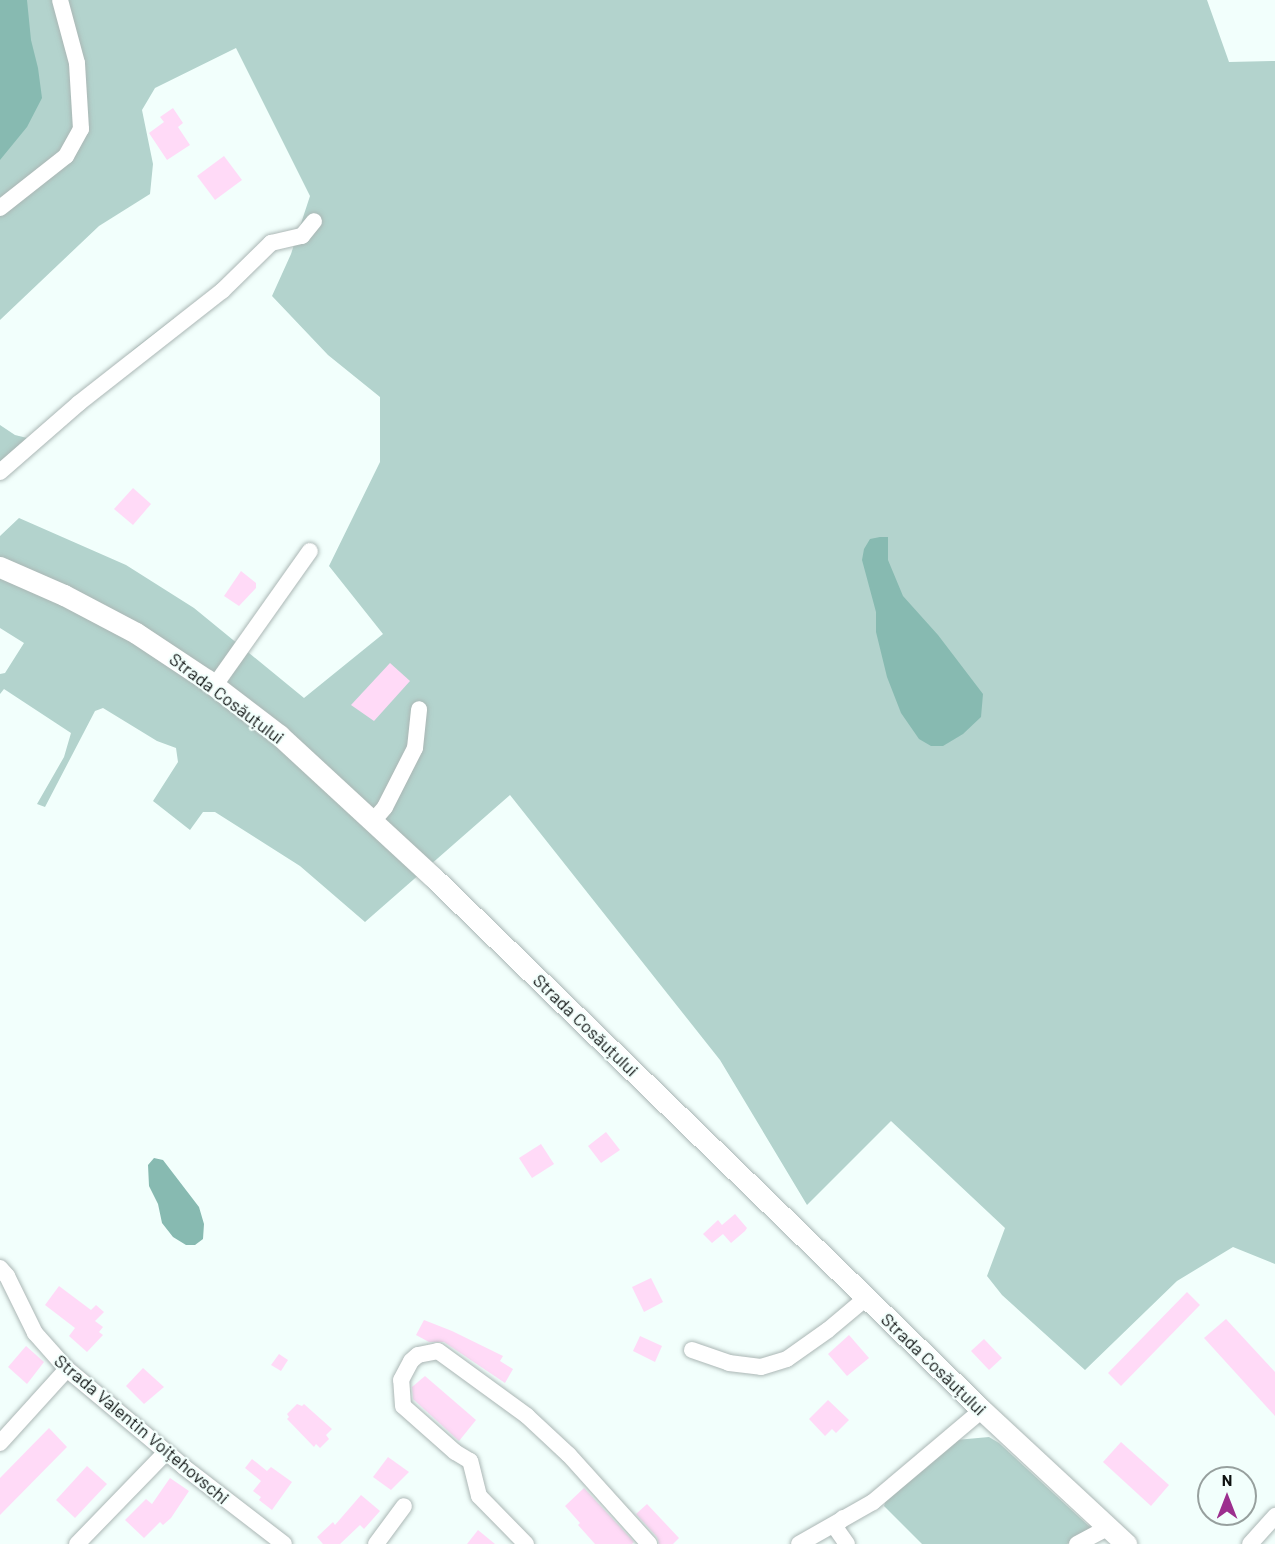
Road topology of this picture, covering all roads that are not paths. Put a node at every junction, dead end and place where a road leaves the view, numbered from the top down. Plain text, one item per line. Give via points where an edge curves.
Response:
1 (60, 0) edge
2 (0, 208) edge
3 (314, 220) dead end
4 (0, 472) edge
5 (310, 551) dead end
6 (0, 567) edge
7 (215, 685) junction
8 (419, 709) dead end
9 (373, 821) junction
10 (0, 1268) edge
11 (866, 1298) junction
12 (692, 1350) dead end
13 (67, 1369) junction
14 (982, 1410) junction
15 (0, 1443) edge
16 (165, 1452) junction
17 (404, 1506) dead end
18 (1275, 1516) edge
19 (843, 1518) junction
20 (1109, 1527) junction
21 (77, 1544) edge
22 (284, 1544) edge
23 (376, 1544) edge
24 (526, 1544) edge
25 (649, 1544) edge
26 (799, 1544) edge
27 (847, 1544) edge
28 (1077, 1544) edge
29 (1126, 1544) edge
30 (1250, 1544) edge

1 - 2 street via 77,63 81,129 66,156
3 - 4 street via 302,236 271,243 222,291 79,403
5 - 7 street
6 - 7 main road, Strada Cosăuțului via 103,614
7 - 9 main road, Strada Cosăuțului via 279,735
8 - 9 street via 415,748 385,807
9 - 11 main road, Strada Cosăuțului
10 - 13 street, Strada Valentin Voițehovschi via 35,1333
11 - 12 street via 787,1359 761,1367 729,1363
11 - 14 main road, Strada Cosăuțului
13 - 15 street
13 - 16 street, Strada Valentin Voițehovschi
14 - 19 street via 873,1502
14 - 20 main road, Strada Cosăuțului
16 - 21 street
16 - 22 street, Strada Valentin Voițehovschi
17 - 23 street
18 - 30 street
19 - 26 street
19 - 27 street via 836,1527
20 - 28 street
20 - 29 main road, Strada Cosăuțului
24 - 25 street via 478,1496 470,1461 404,1406 401,1380 418,1355 438,1351 527,1416 569,1455

